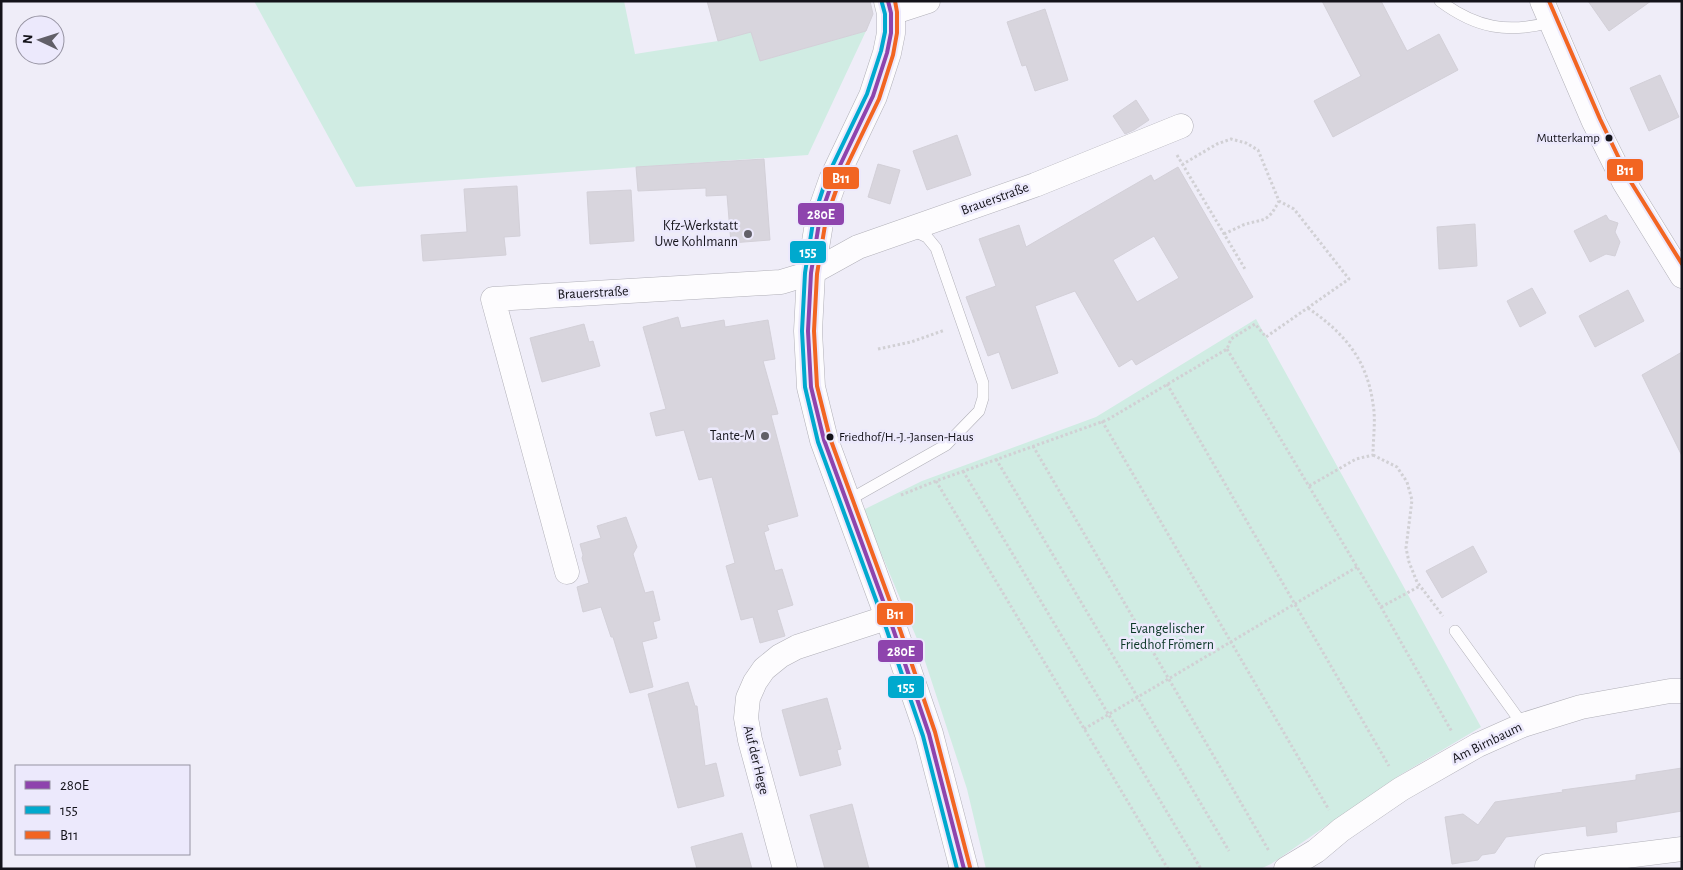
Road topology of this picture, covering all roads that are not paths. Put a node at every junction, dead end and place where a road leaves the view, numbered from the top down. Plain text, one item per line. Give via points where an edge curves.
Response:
1 (928, 1) edge
2 (1440, 1) edge
3 (890, 7) edge
4 (1546, 12) edge
5 (1172, 130) road end
6 (910, 229) junction
7 (812, 274) junction
8 (1682, 276) edge
9 (847, 501) junction
10 (567, 572) dead end
11 (889, 617) junction
12 (1455, 631) road end
13 (1682, 691) edge
14 (1523, 725) junction
15 (1682, 849) edge
16 (1282, 859) edge
17 (1318, 860) edge
18 (1546, 866) dead end
19 (785, 869) edge
20 (964, 869) edge

1 - 3 street
2 - 4 lane via 1477,23 1506,29 1530,28
3 - 7 main road via 891,33 887,53 873,96 833,180 820,216
4 - 8 street via 1624,182
5 - 6 street, Brauerstraße via 1035,185
6 - 7 street, Brauerstraße via 858,247
6 - 9 lane via 927,237 936,248 983,383 983,398 978,411 946,445
7 - 9 main road via 808,331 811,387 824,440
7 - 10 street, Brauerstraße via 781,282 493,299
9 - 11 main road
11 - 19 street, Auf der Hege via 797,646 764,669 748,698 746,718 750,740
11 - 20 main road via 928,734
12 - 14 lane
13 - 14 street, Am Birnbaum via 1582,707
14 - 17 street, Am Birnbaum via 1478,745 1401,789 1341,830
15 - 18 street
16 - 17 street, Am Birnbaum

